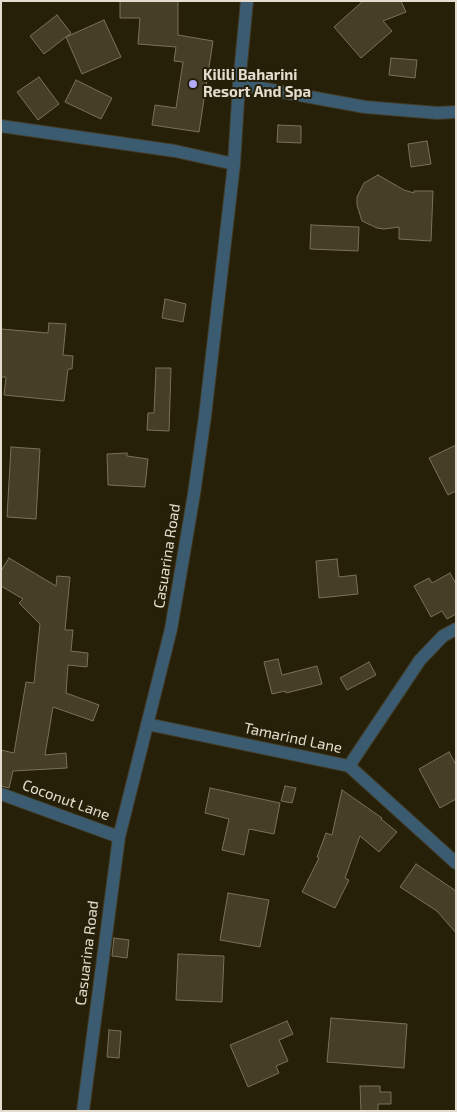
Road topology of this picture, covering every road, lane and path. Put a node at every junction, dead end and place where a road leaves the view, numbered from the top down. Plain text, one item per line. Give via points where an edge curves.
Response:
1 (247, 1) edge
2 (239, 84) junction
3 (456, 112) edge
4 (1, 126) edge
5 (234, 164) junction
6 (456, 629) edge
7 (148, 724) junction
8 (349, 766) junction
9 (1, 794) edge
10 (119, 836) junction
11 (456, 863) edge
12 (83, 1111) edge

1 - 2 street, Casuarina Road
2 - 3 street via 365,107
2 - 5 street, Casuarina Road
4 - 5 street via 176,151
5 - 7 street, Casuarina Road via 195,484 171,629
6 - 8 street via 443,636 420,660
7 - 8 street, Tamarind Lane
7 - 10 street, Casuarina Road
8 - 11 street, Tamarind Lane
9 - 10 street, Coconut Lane
10 - 12 street, Casuarina Road

